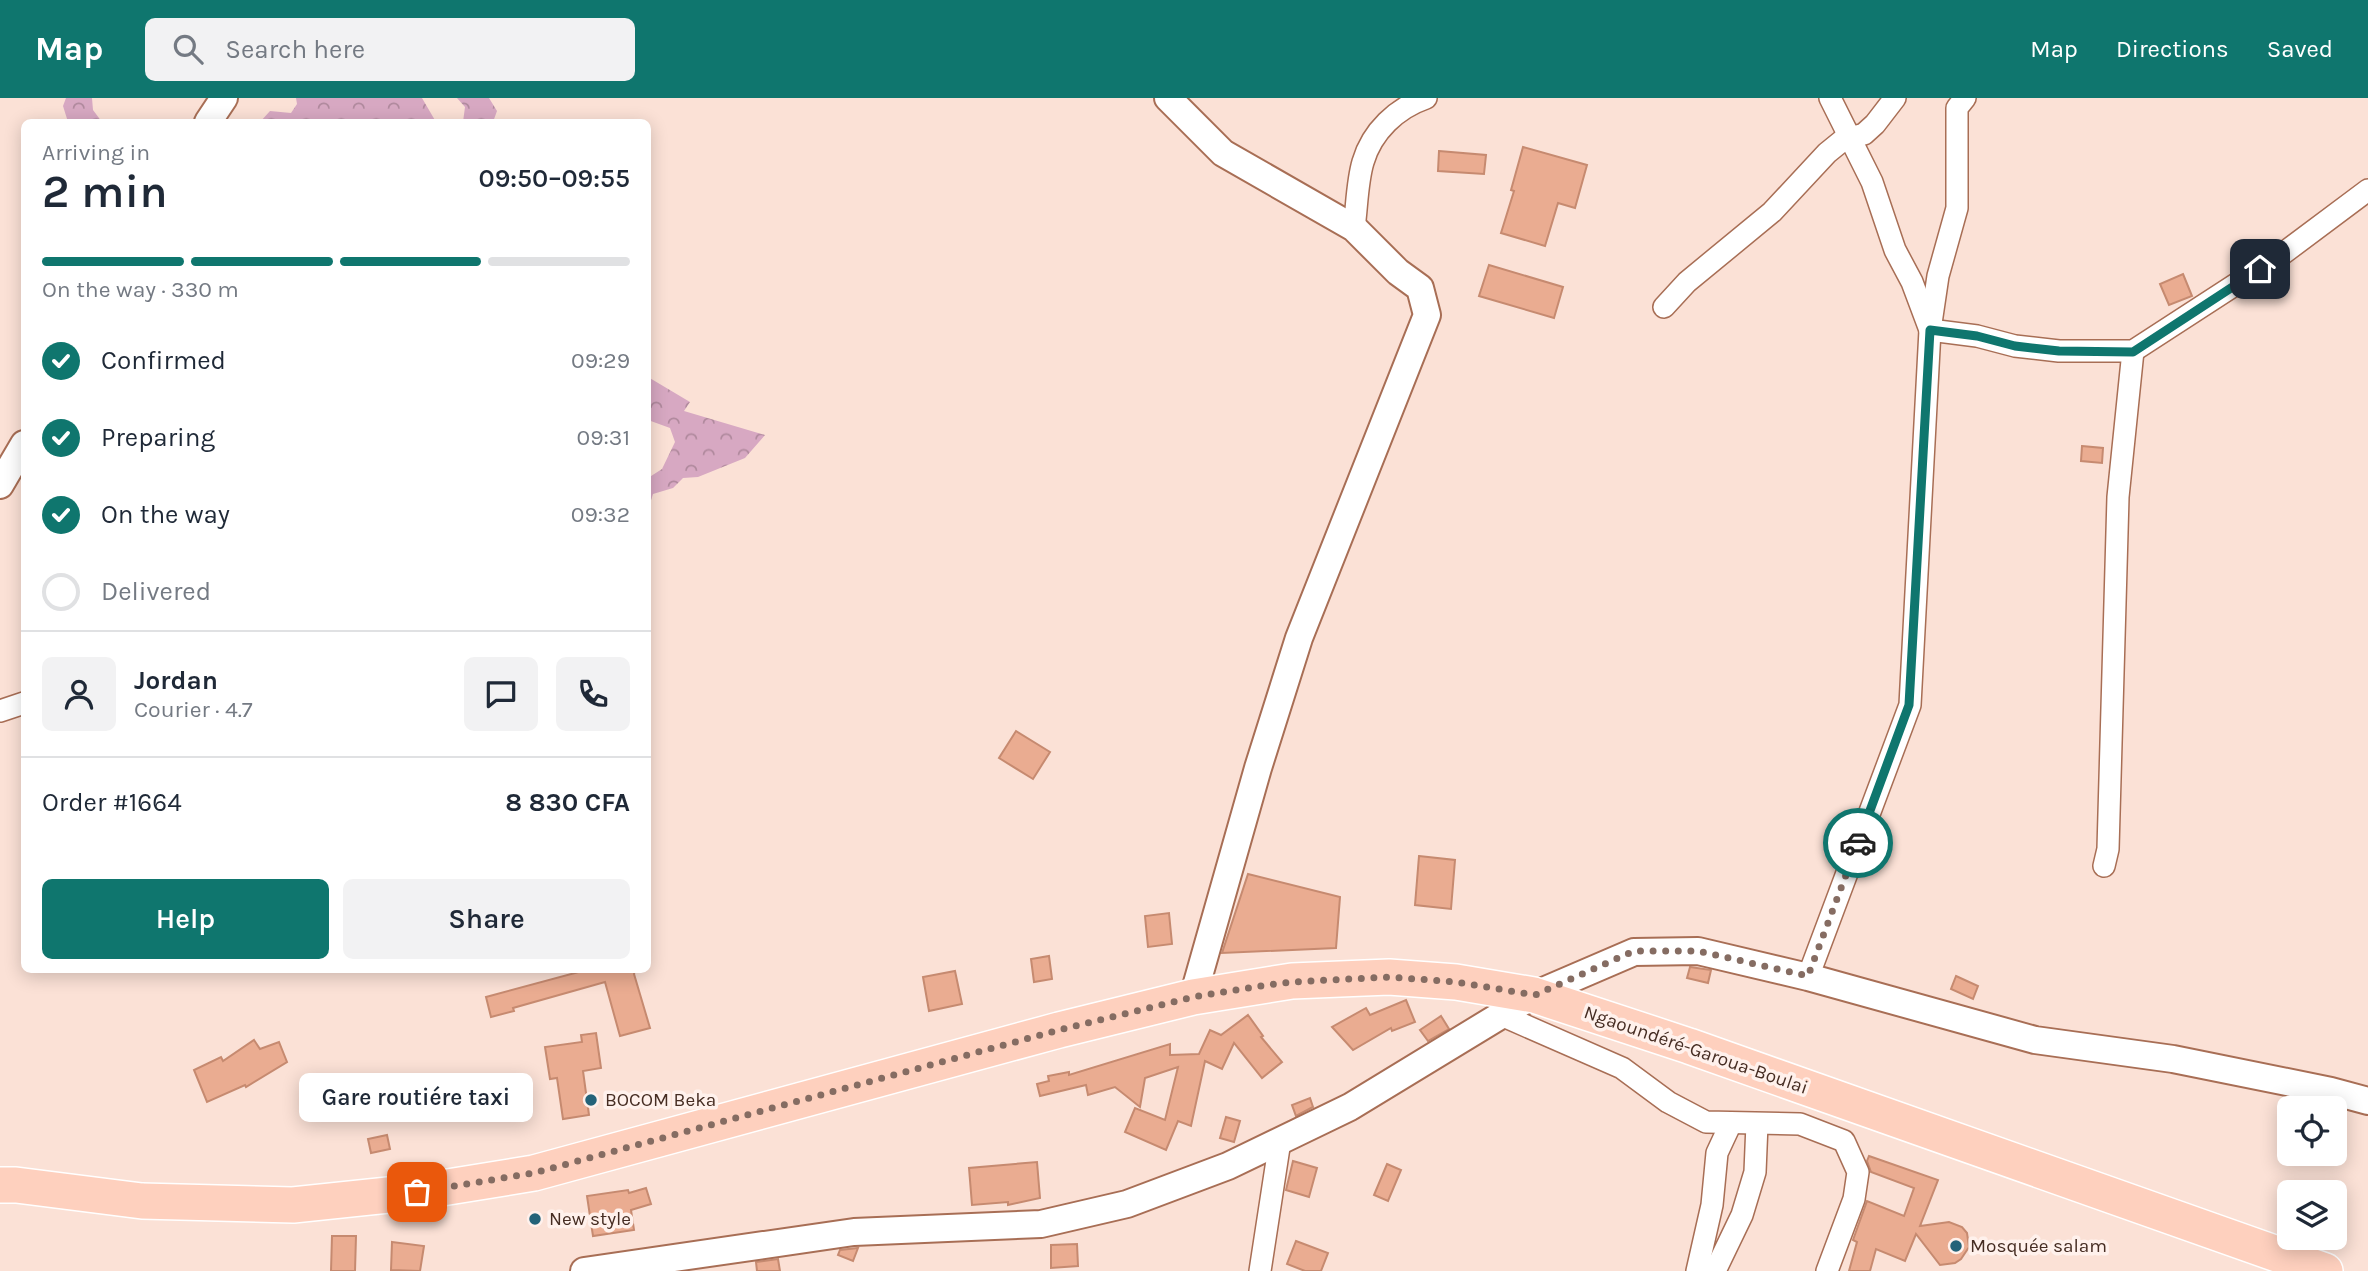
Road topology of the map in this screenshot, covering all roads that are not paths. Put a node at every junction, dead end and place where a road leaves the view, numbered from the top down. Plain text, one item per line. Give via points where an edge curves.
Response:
1 (224, 98) edge
2 (1168, 98) edge
3 (1426, 98) edge
4 (1830, 98) edge
5 (1895, 98) edge
6 (1960, 100) edge
7 (210, 119) edge
8 (1851, 138) junction
9 (2368, 190) edge
10 (1354, 228) junction
11 (1664, 307) dead end
12 (1930, 330) junction
13 (2133, 352) junction
14 (21, 448) edge
15 (0, 485) edge
16 (21, 704) edge
17 (0, 711) edge
18 (2104, 866) dead end
19 (1808, 976) junction
20 (1535, 995) junction
21 (1193, 997) junction
22 (1501, 1015) junction
23 (2368, 1101) edge
24 (1731, 1123) junction
25 (1757, 1124) junction
26 (1280, 1141) junction
27 (5, 1183) edge
28 (584, 1271) edge
29 (1260, 1271) edge
30 (1697, 1271) edge
31 (1715, 1271) edge
32 (1827, 1271) edge
33 (2325, 1271) edge

1 - 7 street
2 - 10 street via 1223,153
3 - 10 street via 1409,104 1380,127 1363,162
4 - 8 street
5 - 8 street via 1875,124
6 - 12 street via 1957,208 1938,276
8 - 11 street via 1827,153 1777,207
8 - 12 street
9 - 13 street via 2281,255
10 - 21 street via 1420,288 1427,315 1299,638
12 - 13 street via 2059,351
12 - 19 street via 1909,705
13 - 18 street via 2118,497 2109,836
14 - 15 street
16 - 17 street
19 - 20 street via 1698,951 1634,951
19 - 23 street via 2035,1040 2172,1059
20 - 21 highway, Ngaoundéré-Garoua-Boulai via 1389,977 1292,982
20 - 22 street
20 - 33 highway, Ngaoundéré-Garoua-Boulai
21 - 27 highway, Ngaoundéré-Garoua-Boulai via 534,1173 417,1192 293,1205 142,1201
22 - 24 street via 1622,1068 1668,1102 1706,1122
22 - 26 street via 1350,1107
24 - 25 street
24 - 30 street via 1717,1153 1712,1205
25 - 31 street via 1755,1172 1749,1193
25 - 32 street via 1800,1124 1844,1141 1858,1172 1854,1199
26 - 28 street via 1127,1204 1041,1224 853,1232
26 - 29 street

